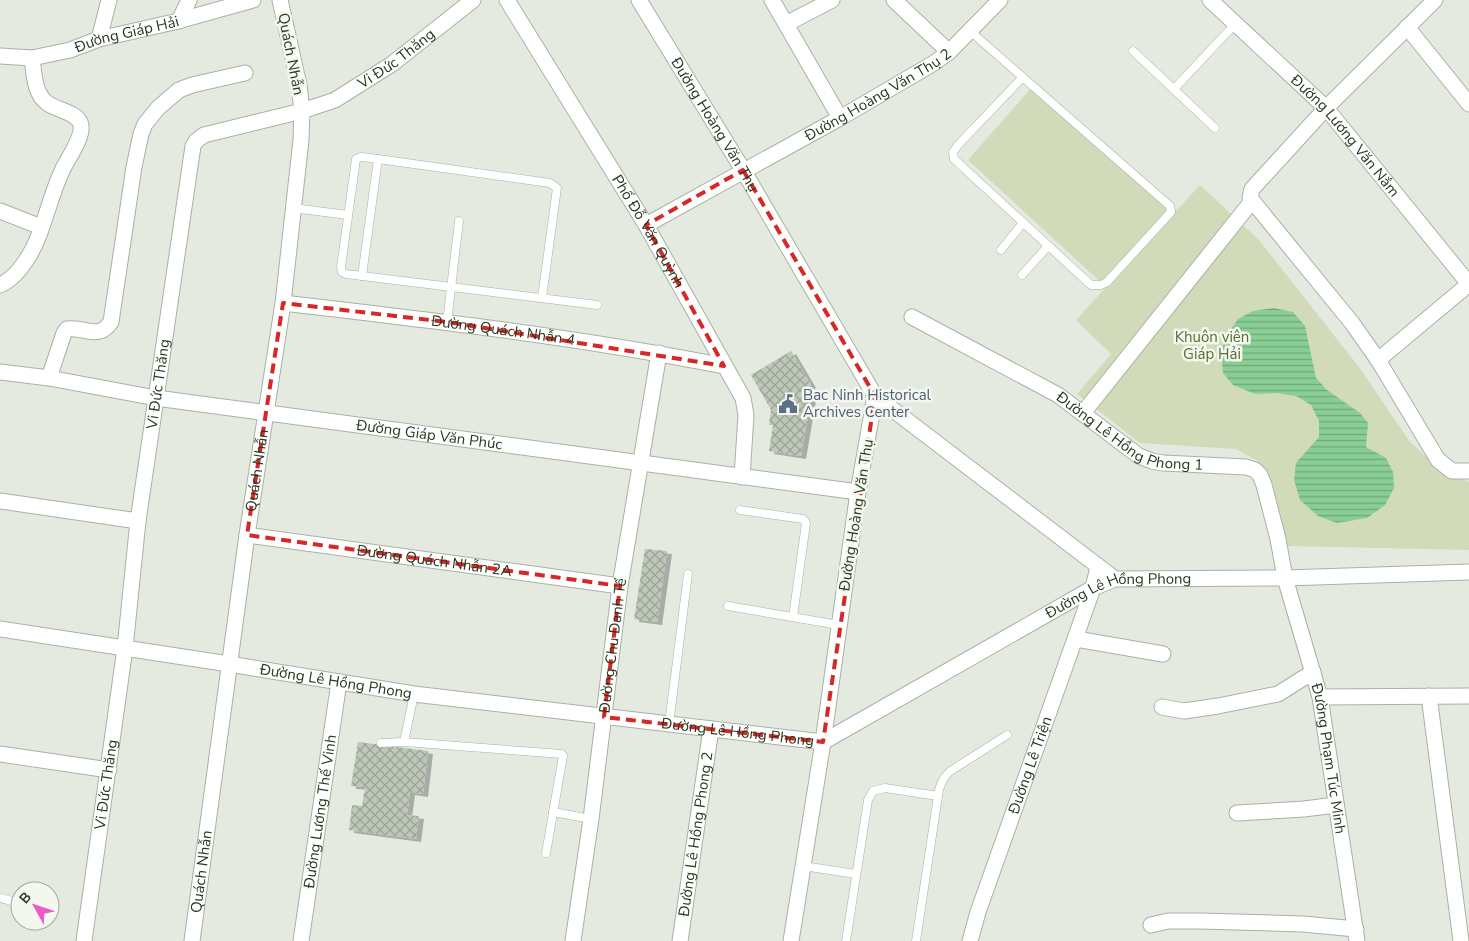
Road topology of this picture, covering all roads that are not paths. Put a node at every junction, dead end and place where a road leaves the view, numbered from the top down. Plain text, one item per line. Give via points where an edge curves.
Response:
1 (109, 0) edge
2 (189, 0) edge
3 (253, 0) edge
4 (280, 0) edge
5 (473, 0) edge
6 (507, 0) edge
7 (639, 0) edge
8 (772, 0) edge
9 (830, 0) edge
10 (894, 0) edge
11 (1000, 0) edge
12 (1210, 0) edge
13 (1435, 0) edge
14 (179, 21) junction
15 (1236, 23) junction
16 (786, 24) junction
17 (1407, 27) junction
18 (970, 31) junction
19 (99, 40) junction
20 (1133, 51) dead end
21 (949, 52) junction
22 (0, 56) edge
23 (32, 58) junction
24 (245, 73) dead end
25 (1022, 78) junction
26 (1174, 89) junction
27 (1469, 104) edge
28 (1326, 108) junction
29 (302, 111) junction
30 (840, 118) junction
31 (1215, 128) dead end
32 (378, 160) junction
33 (743, 170) junction
34 (1252, 201) junction
35 (293, 208) junction
36 (0, 211) edge
37 (348, 215) junction
38 (459, 221) dead end
39 (1023, 223) junction
40 (646, 226) junction
41 (41, 227) junction
42 (1048, 246) junction
43 (1001, 250) dead end
44 (1022, 275) dead end
45 (362, 276) junction
46 (1469, 284) edge
47 (0, 285) edge
48 (451, 287) junction
49 (542, 298) junction
50 (283, 303) junction
51 (597, 305) dead end
52 (912, 318) dead end
53 (447, 322) junction
54 (659, 353) junction
55 (1378, 360) junction
56 (724, 366) junction
57 (0, 372) edge
58 (49, 378) junction
59 (875, 396) junction
60 (156, 398) junction
61 (266, 412) junction
62 (1083, 413) junction
63 (642, 464) junction
64 (1469, 471) edge
65 (742, 477) junction
66 (858, 492) junction
67 (0, 501) edge
68 (740, 510) dead end
69 (138, 522) junction
70 (247, 535) junction
71 (1098, 567) junction
72 (1469, 572) edge
73 (688, 574) dead end
74 (1285, 578) junction
75 (1115, 580) junction
76 (620, 586) junction
77 (1093, 588) junction
78 (728, 606) dead end
79 (793, 617) junction
80 (839, 625) junction
81 (0, 629) edge
82 (1076, 639) junction
83 (125, 648) junction
84 (1163, 654) dead end
85 (230, 664) junction
86 (1313, 672) junction
87 (339, 682) junction
88 (414, 694) junction
89 (1428, 696) junction
90 (1469, 696) edge
91 (1320, 697) junction
92 (1162, 707) dead end
93 (604, 717) junction
94 (669, 724) junction
95 (712, 729) junction
96 (1007, 735) dead end
97 (404, 742) junction
98 (823, 742) junction
99 (381, 743) dead end
100 (0, 754) edge
101 (109, 770) junction
102 (938, 796) junction
103 (1336, 805) junction
104 (553, 812) junction
105 (1237, 813) dead end
106 (591, 819) junction
107 (546, 853) dead end
108 (803, 866) junction
109 (856, 874) junction
110 (1151, 925) dead end
111 (1357, 935) edge
112 (84, 941) edge
113 (192, 941) edge
114 (301, 941) edge
115 (573, 941) edge
116 (680, 941) edge
117 (791, 941) edge
118 (846, 941) edge
119 (916, 941) edge
120 (970, 941) edge
121 (1461, 941) edge

1 - 19 street
2 - 14 street
3 - 14 street, Đường Giáp Hải
4 - 29 street, Quách Nhẫn
5 - 29 street, Vi Đức Thăng via 392,64 335,100
6 - 40 street, Phố Đỗ Văn Quỳnh
7 - 33 street, Đường Hoàng Văn Thụ
8 - 16 street
9 - 16 street
10 - 21 street
11 - 18 street, Đường Hoàng Văn Thụ 2
12 - 15 street, Đường Lương Văn Nắm
13 - 17 street
14 - 19 street, Đường Giáp Hải
15 - 26 lane
15 - 28 street, Đường Lương Văn Nắm
16 - 30 street
17 - 27 street
17 - 28 street
18 - 21 street, Đường Hoàng Văn Thụ 2
18 - 25 lane
19 - 23 street, Đường Giáp Hải
20 - 26 lane
21 - 30 street, Đường Hoàng Văn Thụ 2
22 - 23 street, Đường Giáp Hải
23 - 41 street via 37,89 46,103 75,116 81,131 57,182
24 - 58 street via 178,90 145,124 134,168 111,322 97,332 67,329
25 - 39 lane via 953,152 959,166
25 - 42 lane via 1170,206 1171,212 1101,285 1091,285
26 - 31 lane
28 - 34 street via 1252,188
28 - 46 street, Đường Lương Văn Nắm
29 - 35 street, Quách Nhẫn
29 - 60 street, Vi Đức Thăng via 204,135 193,146
30 - 33 street, Đường Hoàng Văn Thụ 2
32 - 37 lane via 356,159
32 - 45 lane
32 - 49 lane via 554,185
33 - 40 street, Đường Hoàng Văn Thụ 2
33 - 59 street, Đường Hoàng Văn Thụ
34 - 55 street via 1352,323
34 - 62 street
35 - 37 lane
35 - 50 street, Quách Nhẫn
36 - 41 street
37 - 45 lane via 342,272
38 - 48 lane
39 - 42 lane
39 - 43 lane
40 - 56 street, Phố Đỗ Văn Quỳnh
41 - 47 street via 28,258 14,277
42 - 44 lane
45 - 48 lane
46 - 55 street
48 - 49 lane
48 - 53 lane
49 - 51 lane
50 - 53 street, Đường Quách Nhẫn 4
50 - 61 street, Quách Nhẫn
52 - 62 street, Đường Lê Hồng Phong 1 via 1058,395
53 - 54 street, Đường Quách Nhẫn 4
54 - 56 street, Đường Quách Nhẫn 4
54 - 63 street, Đường Chu Danh Tể
55 - 64 street via 1438,460 1452,471
56 - 65 street, Phố Đỗ Văn Quỳnh via 745,405
57 - 58 street, Đường Giáp Văn Phúc
58 - 60 street, Đường Giáp Văn Phúc
59 - 66 street, Đường Hoàng Văn Thụ
59 - 71 street
60 - 61 street, Đường Giáp Văn Phúc
60 - 69 street, Vi Đức Thăng
61 - 63 street, Đường Giáp Văn Phúc
61 - 70 street, Quách Nhẫn
62 - 74 street, Đường Lê Hồng Phong 1 via 1126,448 1152,462 1254,470 1260,475 1270,505
63 - 65 street, Đường Giáp Văn Phúc
63 - 76 street, Đường Chu Danh Tể
65 - 66 street, Đường Giáp Văn Phúc
66 - 80 street, Đường Hoàng Văn Thụ
67 - 69 street
68 - 79 lane via 803,519 806,523
69 - 83 street, Vi Đức Thăng
70 - 76 street, Đường Quách Nhẫn 2A
70 - 85 street, Quách Nhẫn
71 - 75 street
71 - 77 street, Đường Lê Triện
72 - 74 street, Đường Lê Hồng Phong
73 - 94 lane
74 - 75 street, Đường Lê Hồng Phong
74 - 86 street, Đường Phạm Túc Minh
75 - 77 street, Đường Lê Hồng Phong
76 - 93 street, Đường Chu Danh Tể
77 - 82 street, Đường Lê Triện
77 - 98 street, Đường Lê Hồng Phong
78 - 79 lane
79 - 80 lane
80 - 98 street, Đường Hoàng Văn Thụ
81 - 83 street, Đường Lê Hồng Phong
82 - 84 street
82 - 120 street, Đường Lê Triện
83 - 85 street, Đường Lê Hồng Phong
83 - 101 street, Vi Đức Thăng
85 - 87 street, Đường Lê Hồng Phong
85 - 113 street, Quách Nhẫn
86 - 91 street, Đường Phạm Túc Minh
86 - 92 street via 1278,694 1184,711
87 - 88 street, Đường Lê Hồng Phong
87 - 114 street, Đường Lương Thế Vinh
88 - 93 street, Đường Lê Hồng Phong
88 - 97 lane
89 - 90 street
89 - 91 street
89 - 121 street
91 - 103 street, Đường Phạm Túc Minh
93 - 94 street, Đường Lê Hồng Phong
93 - 106 street, Đường Chu Danh Tể
94 - 95 street, Đường Lê Hồng Phong
95 - 98 street, Đường Lê Hồng Phong
95 - 116 street, Đường Lê Hồng Phong 2
96 - 102 lane via 949,772 943,778
97 - 99 lane
97 - 104 lane via 562,754
98 - 108 street, Đường Hoàng Văn Thụ
100 - 101 street
101 - 112 street, Vi Đức Thăng
102 - 109 lane via 885,788 874,791 868,800
102 - 119 lane
103 - 105 street
103 - 111 street, Đường Phạm Túc Minh
104 - 106 lane
104 - 107 lane
106 - 115 street, Đường Chu Danh Tể
108 - 109 lane
108 - 117 street, Đường Hoàng Văn Thụ
109 - 118 lane
110 - 111 street via 1168,921 1303,924

